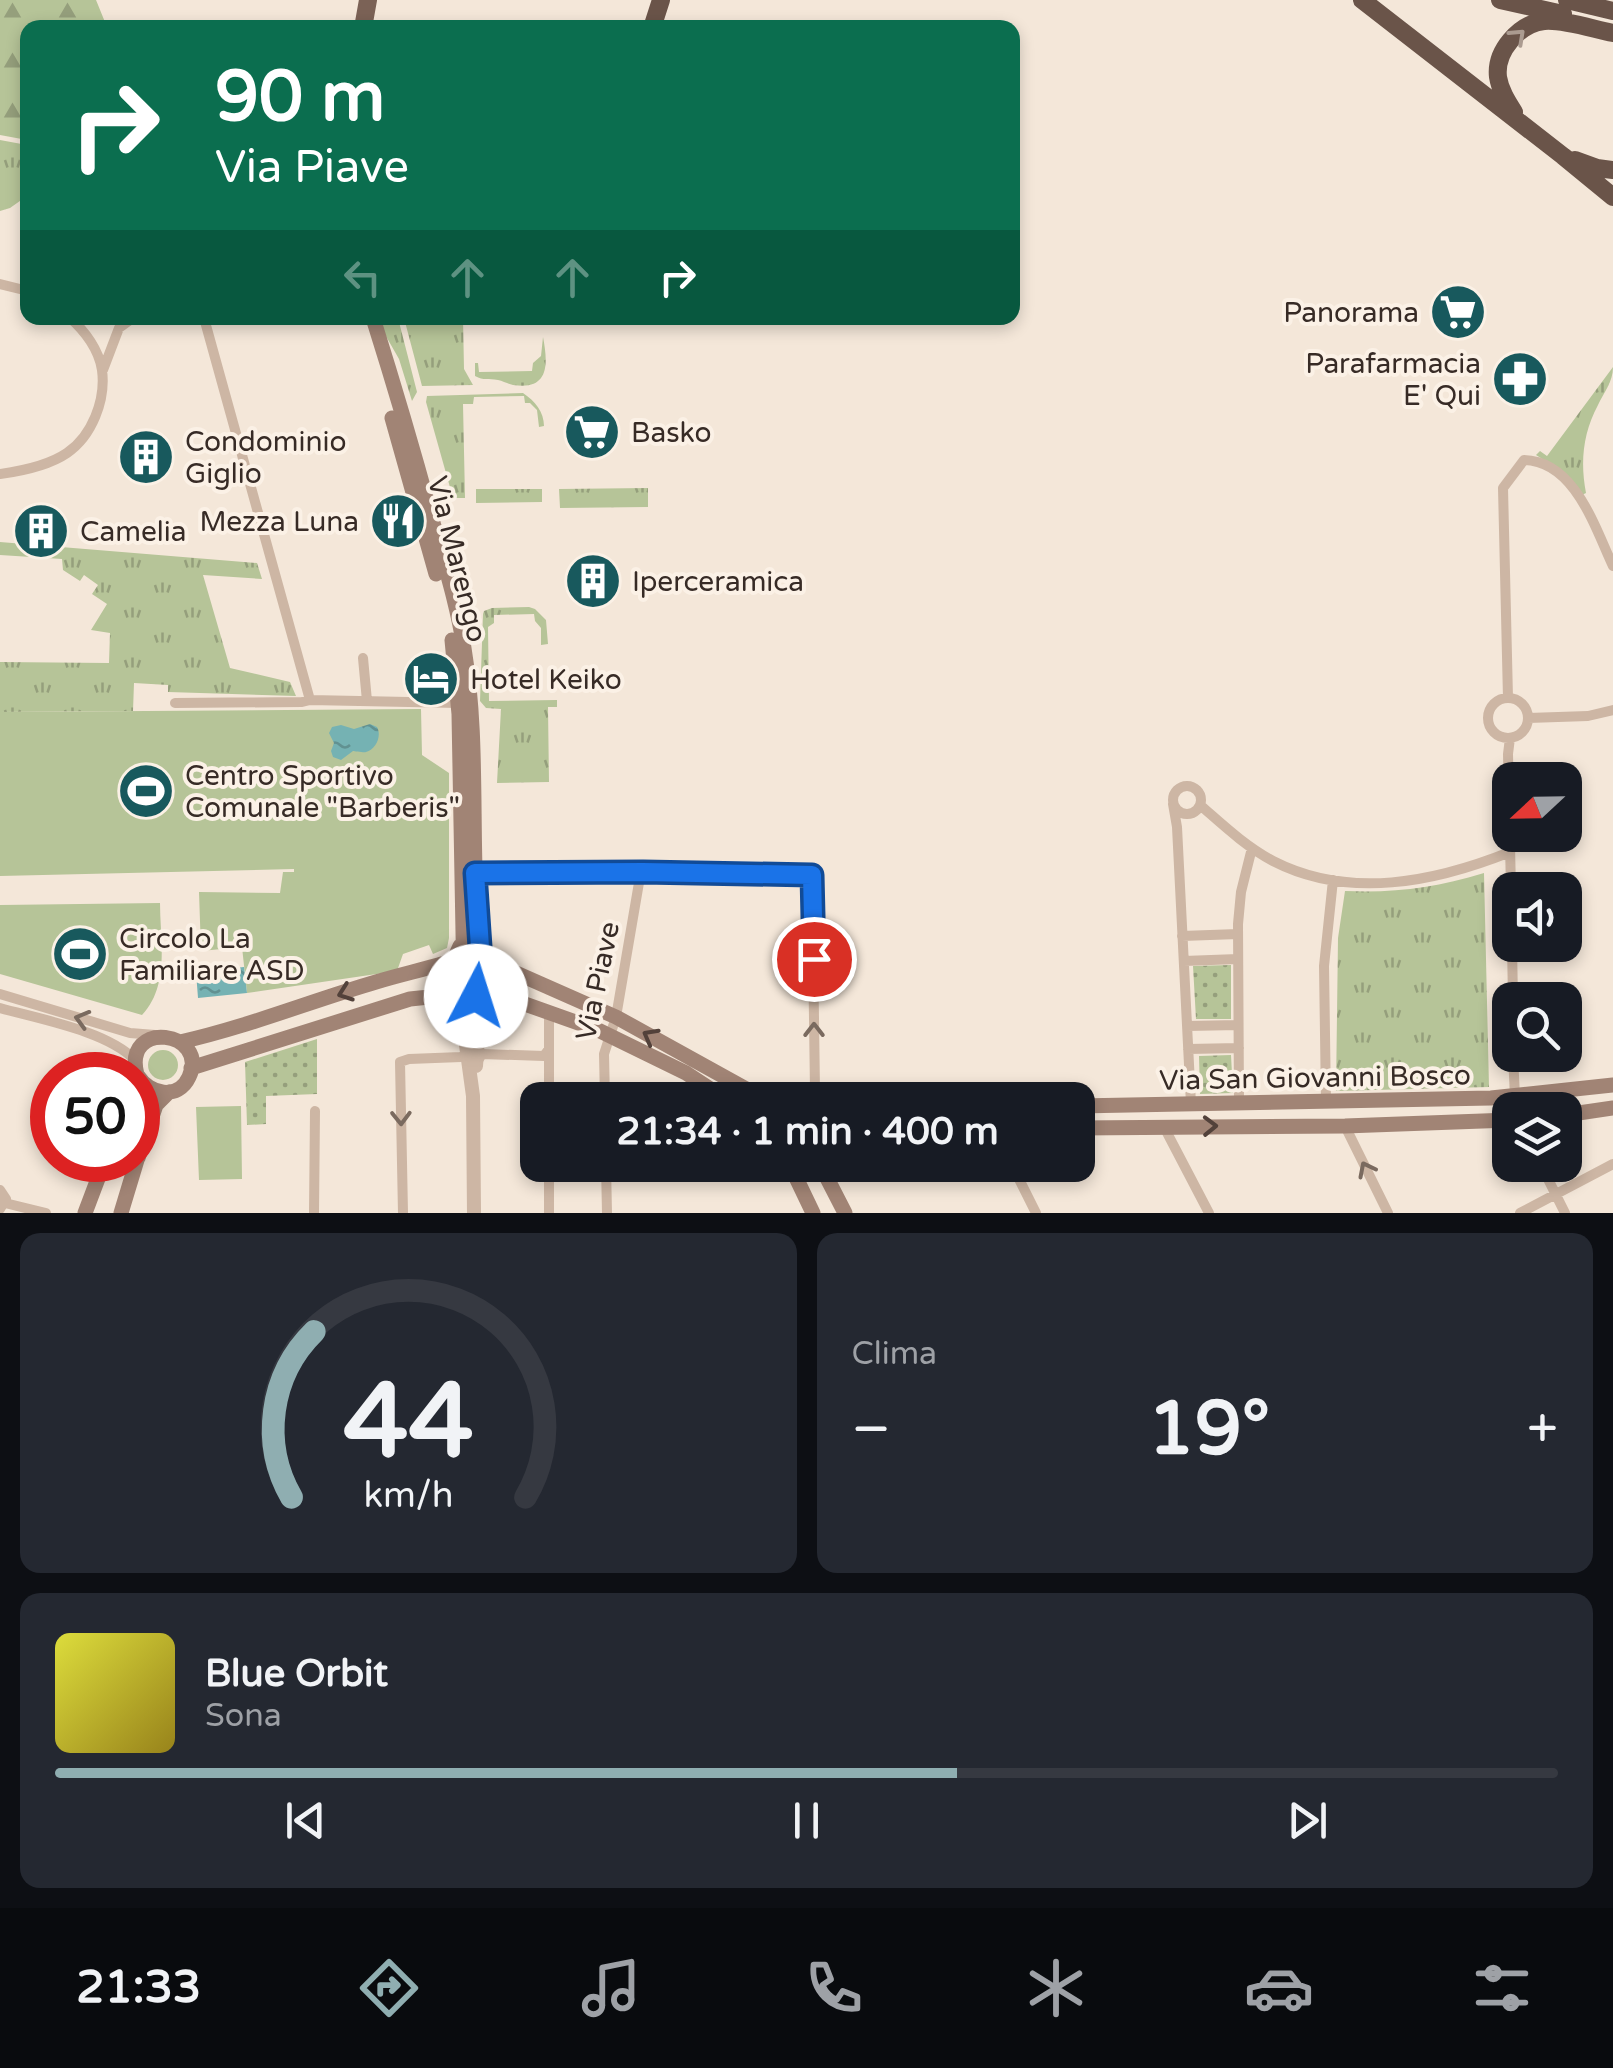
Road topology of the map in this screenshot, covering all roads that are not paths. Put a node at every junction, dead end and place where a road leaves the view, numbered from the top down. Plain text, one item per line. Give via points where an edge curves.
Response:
1 (1362, 0) edge
2 (1500, 0) edge
3 (1566, 0) edge
4 (1613, 11) edge
5 (1613, 25) edge
6 (1613, 33) edge
7 (1519, 121) junction
8 (1563, 156) junction
9 (1613, 170) edge
10 (1613, 197) edge
11 (78, 325) edge
12 (123, 325) edge
13 (206, 325) edge
14 (366, 325) edge
15 (375, 325) edge
16 (102, 371) junction
17 (0, 474) edge
18 (1613, 566) edge
19 (364, 658) dead end
20 (1508, 698) junction
21 (310, 700) junction
22 (368, 701) junction
23 (175, 702) dead end
24 (458, 703) junction
25 (1613, 710) edge
26 (1528, 718) junction
27 (1510, 738) junction
28 (1508, 762) edge
29 (1173, 804) junction
30 (1200, 804) junction
31 (1191, 814) junction
32 (1177, 836) junction
33 (1252, 848) junction
34 (1510, 852) joint
35 (641, 872) junction
36 (1511, 872) edge
37 (475, 873) junction
38 (1333, 880) junction
39 (1238, 934) junction
40 (1182, 936) junction
41 (462, 940) junction
42 (1238, 959) junction
43 (1184, 961) junction
44 (438, 965) junction
45 (472, 975) junction
46 (0, 994) edge
47 (440, 995) junction
48 (524, 1004) junction
49 (0, 1008) edge
50 (549, 1012) junction
51 (474, 1017) junction
52 (616, 1018) junction
53 (1238, 1025) junction
54 (1187, 1026) junction
55 (611, 1036) junction
56 (173, 1039) junction
57 (466, 1045) junction
58 (1239, 1048) junction
59 (548, 1049) junction
60 (1188, 1050) junction
61 (127, 1052) edge
62 (143, 1052) edge
63 (476, 1062) junction
64 (192, 1068) junction
65 (549, 1082) edge
66 (605, 1082) edge
67 (700, 1082) edge
68 (733, 1082) edge
69 (814, 1082) edge
70 (1613, 1085) edge
71 (160, 1091) edge
72 (170, 1092) junction
73 (1575, 1092) edge
74 (472, 1096) junction
75 (160, 1101) edge
76 (1332, 1102) junction
77 (1240, 1103) junction
78 (1492, 1103) edge
79 (1163, 1104) junction
80 (1192, 1104) junction
81 (1095, 1106) edge
82 (1613, 1108) edge
83 (315, 1112) dead end
84 (1582, 1113) edge
85 (1492, 1121) edge
86 (1344, 1126) junction
87 (1164, 1127) junction
88 (1095, 1128) edge
89 (1613, 1164) edge
90 (97, 1182) edge
91 (130, 1182) edge
92 (549, 1182) edge
93 (606, 1182) edge
94 (798, 1182) edge
95 (829, 1182) edge
96 (1020, 1182) edge
97 (1549, 1182) edge
98 (1555, 1194) junction
99 (3, 1200) edge
100 (46, 1213) edge
101 (86, 1213) edge
102 (121, 1213) edge
103 (314, 1213) edge
104 (403, 1213) edge
105 (474, 1213) edge
106 (549, 1213) edge
107 (607, 1213) edge
108 (813, 1213) edge
109 (845, 1213) edge
110 (1036, 1213) edge
111 (1209, 1213) edge
112 (1388, 1213) edge
113 (1520, 1213) edge
114 (1564, 1213) edge

1 - 7 highway
2 - 5 highway
3 - 4 highway
7 -> 6 highway via 1502,93 1498,67 1518,32 1547,20
7 - 8 highway
8 - 9 highway
8 - 10 highway
11 - 16 street
12 - 16 street
13 - 21 street
14 - 24 main road, Via Marengo via 446,607
15 - 37 main road via 464,648
16 - 17 street via 90,430 68,453
18 - 20 street via 1578,494 1562,476 1524,460 1503,491
19 - 22 street
20 - 26 street via 1524,706
20 - 27 street via 1496,702 1488,719 1493,731
21 - 22 street
21 - 23 street
22 - 24 street
24 - 41 main road, Via Marengo
25 - 26 street
26 - 27 street via 1525,729
27 - 28 street
29 - 30 street via 1186,786 1197,791
29 - 31 street
29 - 32 street
30 - 31 street
30 - 33 street
31 - 32 street
32 - 40 street
33 - 38 street
33 - 39 street
34 - 36 street
34 - 38 street via 1418,881
35 - 37 street
35 - 52 street, Via Piave
69 -> 35 street via 812,875
37 - 45 main road
38 - 76 street via 1324,966
39 - 40 street
39 - 42 street
40 - 43 street
41 - 44 main road via 456,957
41 - 45 main road, Via Marengo
42 - 43 street
42 - 53 street
43 - 54 street
44 - 45 main road
44 -> 56 main road
45 - 47 main road
45 - 48 main road
45 - 48 main road via 494,993
45 - 51 street
45 - 52 main road via 485,956
56 -> 46 street via 130,1033
47 - 51 street via 456,999
47 - 64 main road via 410,998
48 - 50 main road
48 - 51 street via 488,1002
49 - 61 street via 104,1038
50 - 55 main road
50 - 59 street
51 - 57 street
51 - 63 street
52 - 55 street, Via Piave
68 -> 52 main road
53 - 54 street
53 - 58 street
54 - 60 street
55 - 66 street, Via Piave
55 - 67 main road
56 - 62 main road via 158,1036
56 - 64 main road
57 - 74 street
57 -> 104 street via 461,1057 400,1062
58 - 60 street
58 - 77 street
59 - 63 street via 544,1056 482,1054
59 - 65 street
60 - 80 street
63 - 74 street
64 - 72 main road
70 - 73 main road, Via San Giovanni Bosco
71 - 72 main road
72 - 75 main road
74 - 105 street
76 - 77 main road, Via San Giovanni Bosco
76 - 78 main road, Via San Giovanni Bosco
76 - 86 main road
77 - 80 main road, Via San Giovanni Bosco
79 - 80 main road, Via San Giovanni Bosco
79 - 81 main road, Via San Giovanni Bosco
79 - 87 main road
82 - 84 main road
83 - 103 street
85 - 86 main road, Via San Giovanni Bosco
87 -> 86 main road, Via San Giovanni Bosco
112 -> 86 street
87 - 88 main road, Via San Giovanni Bosco
87 - 111 street
89 - 98 street
90 - 101 main road
91 - 102 main road
92 - 106 street
93 - 107 street
94 - 108 main road
95 - 109 main road
96 - 110 street
97 - 98 street
98 - 113 street
98 - 114 street
99 - 100 street

